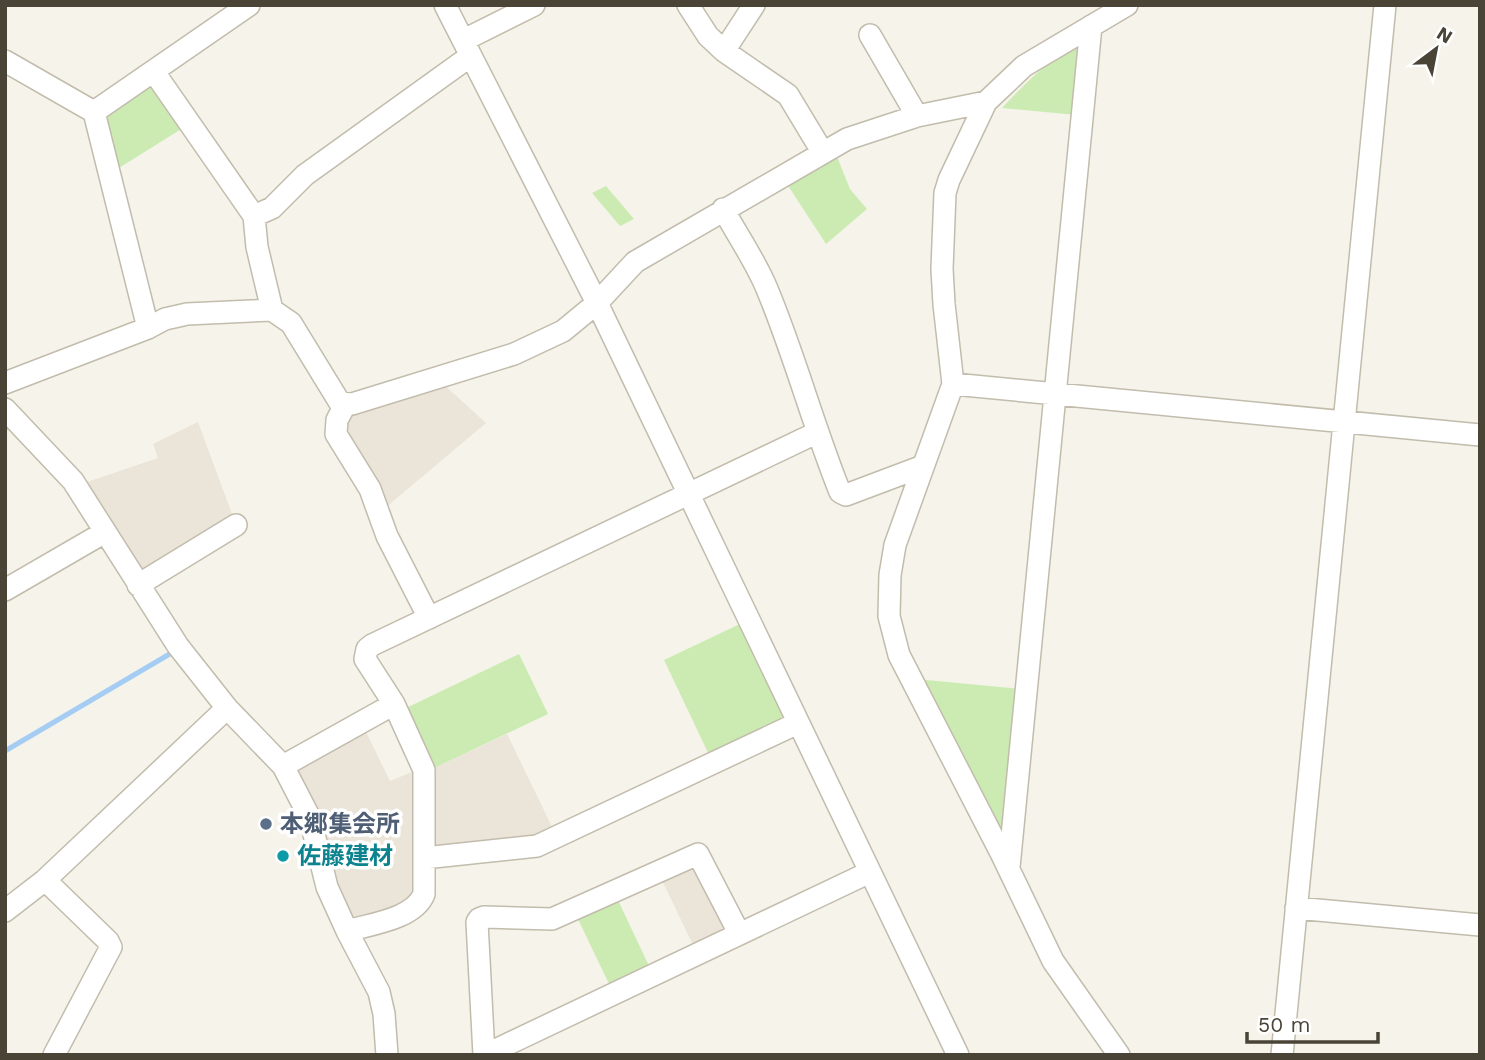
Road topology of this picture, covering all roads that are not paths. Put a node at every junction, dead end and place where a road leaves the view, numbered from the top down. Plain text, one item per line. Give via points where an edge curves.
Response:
1 (249, 5) edge
2 (445, 5) edge
3 (534, 5) edge
4 (688, 5) edge
5 (754, 5) edge
6 (1127, 5) edge
7 (1385, 5) edge
8 (1091, 26) junction
9 (870, 35) dead end
10 (467, 48) junction
11 (724, 51) junction
12 (5, 61) edge
13 (154, 72) junction
14 (986, 102) junction
15 (94, 112) junction
16 (917, 116) junction
17 (823, 153) junction
18 (723, 209) junction
19 (254, 216) junction
20 (597, 303) junction
21 (272, 310) junction
22 (148, 328) junction
23 (5, 383) edge
24 (953, 384) junction
25 (1055, 394) junction
26 (345, 405) junction
27 (5, 409) edge
28 (1344, 421) junction
29 (816, 433) junction
30 (1480, 435) edge
31 (923, 466) junction
32 (690, 495) junction
33 (236, 525) dead end
34 (104, 532) junction
35 (138, 585) junction
36 (5, 590) edge
37 (429, 618) junction
38 (394, 704) junction
39 (227, 709) junction
40 (798, 723) junction
41 (284, 766) junction
42 (424, 858) junction
43 (1008, 870) junction
44 (870, 872) junction
45 (45, 880) junction
46 (1296, 908) junction
47 (5, 911) edge
48 (1480, 925) edge
49 (347, 932) junction
50 (739, 933) junction
51 (54, 1055) edge
52 (387, 1055) edge
53 (484, 1055) edge
54 (958, 1055) edge
55 (1119, 1055) edge
56 (1282, 1055) edge

1 - 13 street
2 - 10 street
3 - 10 street
4 - 11 street
5 - 11 street
6 - 8 street
7 - 28 street
8 - 14 street via 1024,65
8 - 25 street
9 - 16 street
10 - 19 street via 305,175 272,208
10 - 20 street
11 - 17 street via 788,95
12 - 15 street
13 - 15 street
13 - 19 street
14 - 16 street
14 - 24 street via 946,193 942,269
15 - 22 street
16 - 17 street via 848,139
17 - 18 street
18 - 20 street via 635,262
18 - 29 street via 766,286
19 - 21 street
20 - 26 street via 563,331 514,354
20 - 32 street
21 - 22 street via 187,314
21 - 26 street via 291,323
22 - 23 street
24 - 25 street
24 - 31 street
25 - 28 street
25 - 43 street
26 - 37 street via 336,434 370,489 387,536
27 - 34 street via 73,481
28 - 30 street
28 - 46 street
29 - 31 street via 840,492 846,495
29 - 32 street
31 - 43 street via 895,545 889,616 899,654
32 - 37 street
32 - 40 street
33 - 35 street
34 - 35 street
34 - 36 street
35 - 39 street
37 - 38 street via 368,649 365,659
38 - 41 street
38 - 42 street via 424,770
39 - 41 street
39 - 45 street
40 - 42 street via 537,846
40 - 44 street
41 - 49 street via 310,818 327,887
42 - 49 street via 422,901 396,916
43 - 55 street via 1053,961
44 - 50 street
44 - 54 street
45 - 47 street
45 - 51 street via 111,947
46 - 48 street
46 - 56 street
49 - 52 street via 379,992
50 - 53 street
50 - 53 street via 698,854 552,919 479,919

